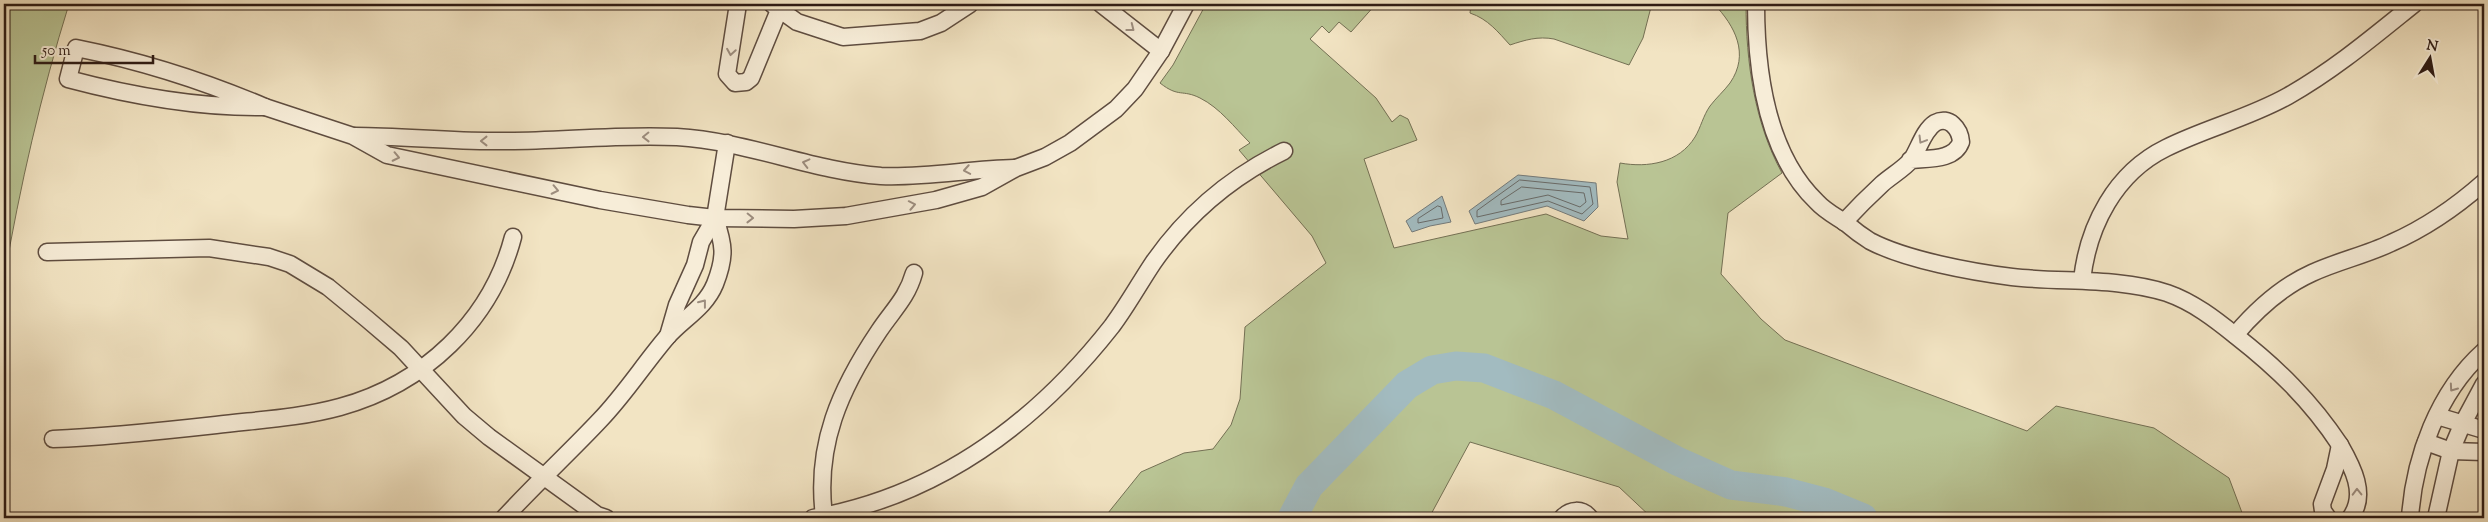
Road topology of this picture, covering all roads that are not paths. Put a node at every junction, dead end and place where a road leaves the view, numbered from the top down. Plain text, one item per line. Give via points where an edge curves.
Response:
1 (738, 4) edge
2 (970, 4) edge
3 (1101, 4) edge
4 (1756, 4) edge
5 (2414, 4) edge
6 (1181, 6) edge
7 (776, 7) edge
8 (1161, 51) junction
9 (265, 107) junction
10 (353, 136) junction
11 (727, 143) junction
12 (1284, 151) dead end
13 (1910, 160) dead end
14 (1016, 168) junction
15 (2484, 182) edge
16 (715, 218) junction
17 (1844, 222) junction
18 (513, 236) dead end
19 (47, 252) dead end
20 (914, 273) dead end
21 (2082, 280) junction
22 (2235, 335) junction
23 (668, 336) junction
24 (2484, 351) edge
25 (420, 368) junction
26 (2484, 384) edge
27 (2437, 416) junction
28 (2462, 425) junction
29 (2484, 430) edge
30 (54, 439) dead end
31 (2426, 442) junction
32 (2340, 445) junction
33 (2451, 451) junction
34 (2484, 452) edge
35 (544, 477) junction
36 (818, 517) edge
37 (504, 518) edge
38 (606, 518) edge
39 (1562, 518) edge
40 (1590, 518) edge
41 (2328, 518) edge
42 (2350, 518) edge
43 (2410, 518) edge
44 (2436, 518) edge

1 -> 7 street via 727,74 735,83 752,78
2 - 7 street via 941,23 920,31 843,37 797,22
3 -> 8 street
4 - 17 street via 1759,59 1775,134 1784,157 1817,203
5 - 21 street via 2358,50 2287,97 2164,149 2146,161 2117,189 2101,213 2085,258
6 - 8 street
8 - 14 street via 1135,89 1093,128 1045,157
9 - 9 street via 224,89 116,56 76,48 68,80 219,108
9 - 10 street
11 -> 10 street via 677,137 475,142
10 -> 16 street via 387,155 600,200
14 -> 11 street via 882,176 811,164
11 - 16 street
12 - 36 street via 1252,167 1199,208 1154,261 1094,347 1039,407 1010,432 945,473 904,493
13 - 17 street
16 -> 14 street via 794,219 890,210 982,187
15 - 22 street via 2445,213 2409,234 2290,285 2254,312
16 - 23 street via 701,242
23 -> 16 street via 707,300 715,284 724,246
17 - 21 street via 1870,241 1926,260 2011,276
18 - 25 street via 498,278 476,318 441,353
19 - 25 street via 209,248 268,257 290,264 328,287
20 - 36 street via 903,301 862,357 834,415 822,462
21 - 22 street via 2167,294 2214,317
22 - 32 street via 2296,388
23 - 35 street via 601,420
24 -> 27 street via 2459,379
25 - 30 street via 366,398 315,413 106,437
25 - 35 street via 464,416
26 - 28 street
27 - 28 street
27 - 31 street
28 - 29 street
28 - 33 street
31 - 33 street
31 - 43 street via 2414,485
32 - 41 street via 2336,468 2322,504
42 -> 32 street via 2356,505 2356,480
33 - 34 street
33 - 44 street
35 - 37 street
35 - 38 street
39 - 40 street via 1576,510

